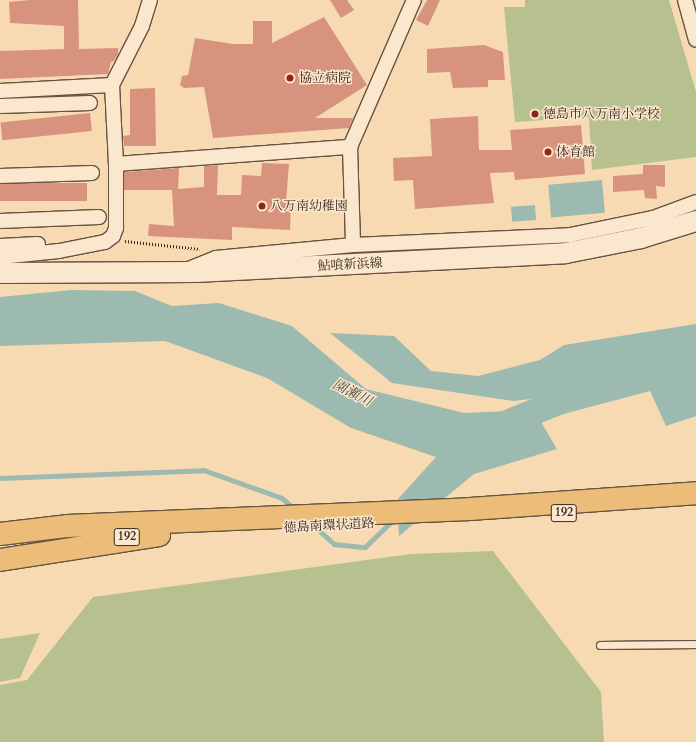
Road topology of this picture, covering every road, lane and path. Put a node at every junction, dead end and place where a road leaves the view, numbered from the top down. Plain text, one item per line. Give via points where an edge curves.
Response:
1 (150, 0) edge
2 (414, 0) edge
3 (685, 0) edge
4 (696, 40) edge
5 (112, 85) junction
6 (0, 92) edge
7 (90, 103) dead end
8 (0, 106) edge
9 (350, 146) junction
10 (116, 164) junction
11 (92, 173) dead end
12 (0, 176) edge
13 (696, 202) edge
14 (99, 217) dead end
15 (0, 221) edge
16 (696, 221) edge
17 (105, 242) junction
18 (353, 245) junction
19 (0, 246) edge
20 (0, 257) edge
21 (180, 272) junction
22 (0, 273) edge
23 (696, 493) edge
24 (654, 503) junction
25 (696, 505) edge
26 (255, 524) junction
27 (67, 526) junction
28 (0, 530) edge
29 (0, 534) edge
30 (159, 535) junction
31 (0, 546) edge
32 (0, 560) edge
33 (696, 644) edge
34 (600, 645) dead end

1 - 5 street via 142,26
2 - 9 street
3 - 4 street
5 - 6 street
5 - 10 street
7 - 8 street
9 - 10 street
9 - 18 street
10 - 17 street via 116,228 113,236
11 - 12 street
13 - 18 street via 653,218 570,235
14 - 15 street
16 - 21 main road, 鮎喰新浜線 via 641,238 566,253
17 - 19 street
17 - 20 street via 59,251
18 - 21 street via 216,258
21 - 22 main road, 鮎喰新浜線
23 - 24 highway, 192
24 - 25 highway, 192
24 - 26 highway, 徳島南環状道路 / 192
26 - 27 highway, 徳島南環状道路 / 192
26 - 30 highway, 徳島南環状道路 / 192
27 - 28 highway
27 - 29 highway, 徳島南環状道路 / 192
30 - 31 highway, 徳島南環状道路 / 192
30 - 32 highway
33 - 34 lane

